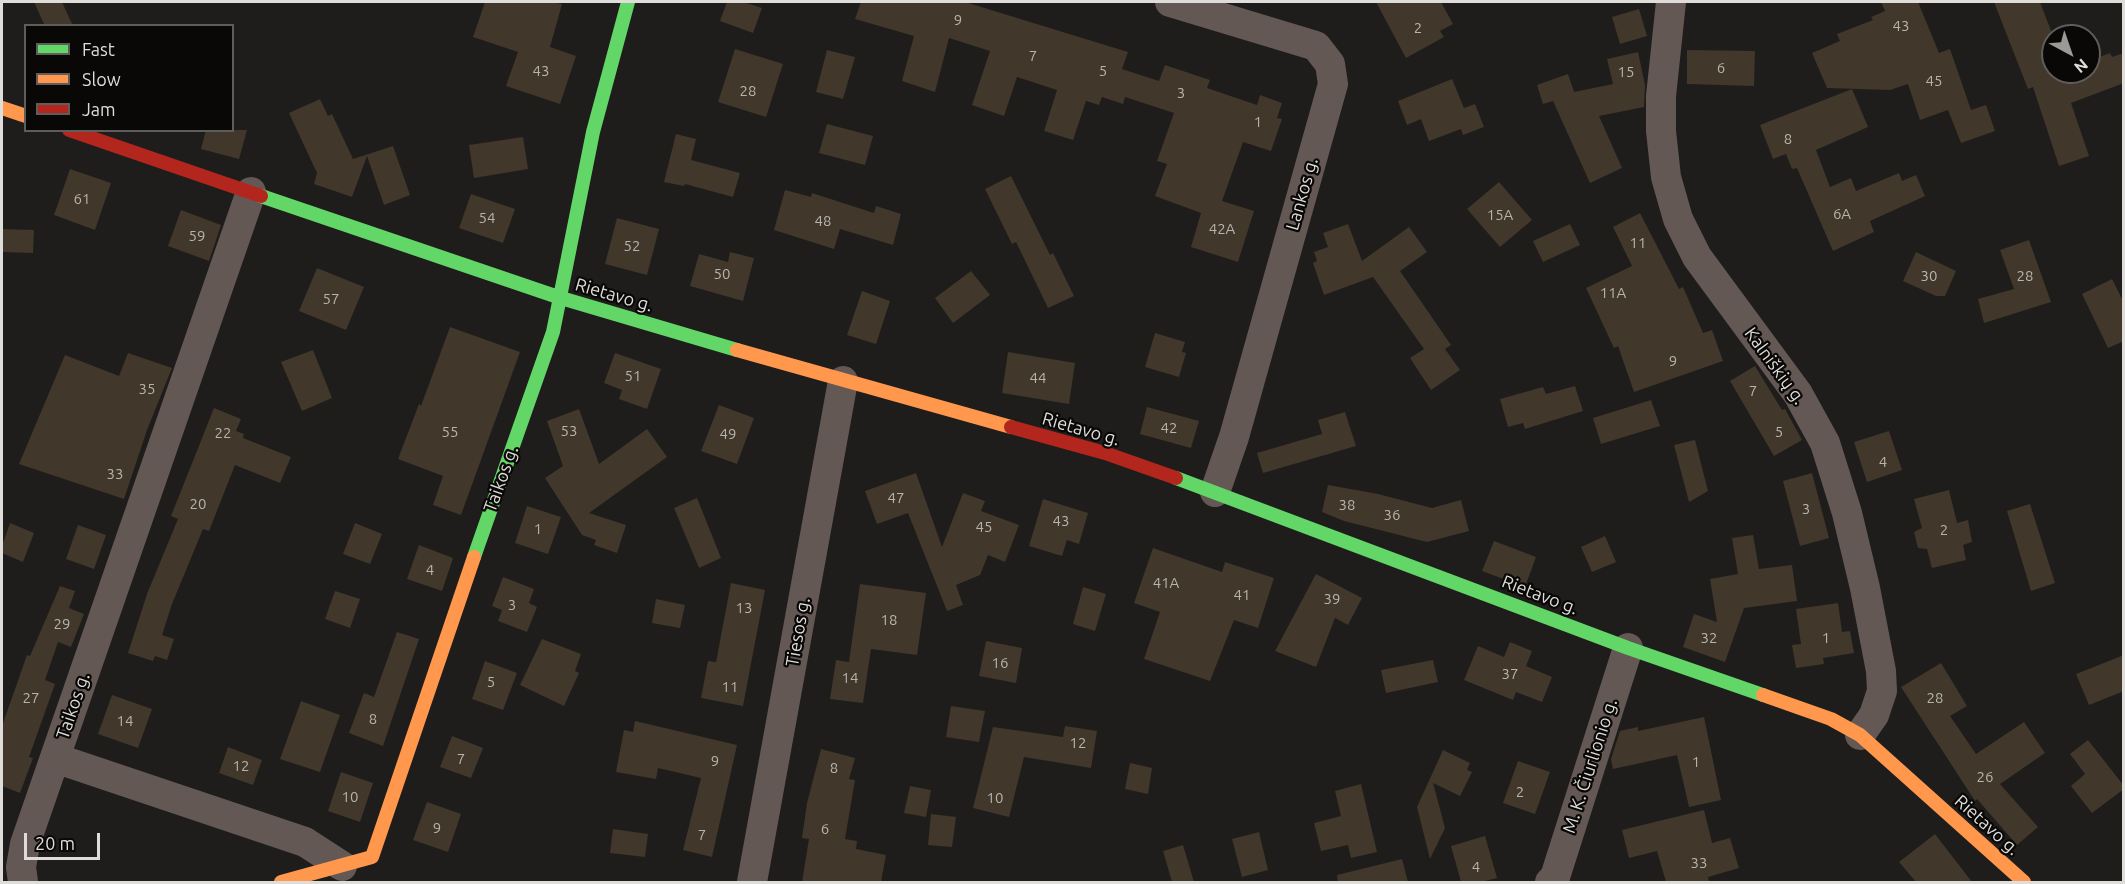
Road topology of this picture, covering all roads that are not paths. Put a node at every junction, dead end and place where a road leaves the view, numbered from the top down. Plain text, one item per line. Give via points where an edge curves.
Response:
1 (628, 2) edge
2 (1170, 2) edge
3 (1671, 2) edge
4 (2, 108) edge
5 (24, 115) edge
6 (75, 132) edge
7 (250, 192) junction
8 (561, 298) junction
9 (843, 381) junction
10 (1215, 492) junction
11 (1628, 648) junction
12 (1860, 735) junction
13 (55, 758) junction
14 (342, 866) junction
15 (23, 882) edge
16 (281, 882) edge
17 (752, 882) edge
18 (1550, 882) edge
19 (2024, 882) edge

1 - 8 main road, Taikos g. via 593,132
2 - 10 street, Lankos g. via 1316,46 1330,64 1333,84
3 - 12 street, Kalniškių g. via 1660,96 1666,177 1678,219 1697,257 1798,394 1825,443 1847,513 1881,671 1882,691 1874,715
4 - 5 main road
6 - 7 main road, Rietavo g.
7 - 8 main road, Rietavo g.
7 - 13 street, Taikos g.
8 - 9 main road, Rietavo g.
8 - 14 main road, Taikos g. via 553,332 372,857
9 - 10 main road, Rietavo g. via 1105,453
9 - 17 street, Tiesos g.
10 - 11 main road, Rietavo g.
11 - 12 main road, Rietavo g. via 1831,719
11 - 18 street, M. K. Čiurlionio g. via 1555,877
12 - 19 main road, Rietavo g.
13 - 14 street via 305,842
13 - 15 street, Taikos g. via 25,844
14 - 16 main road, Taikos g.

